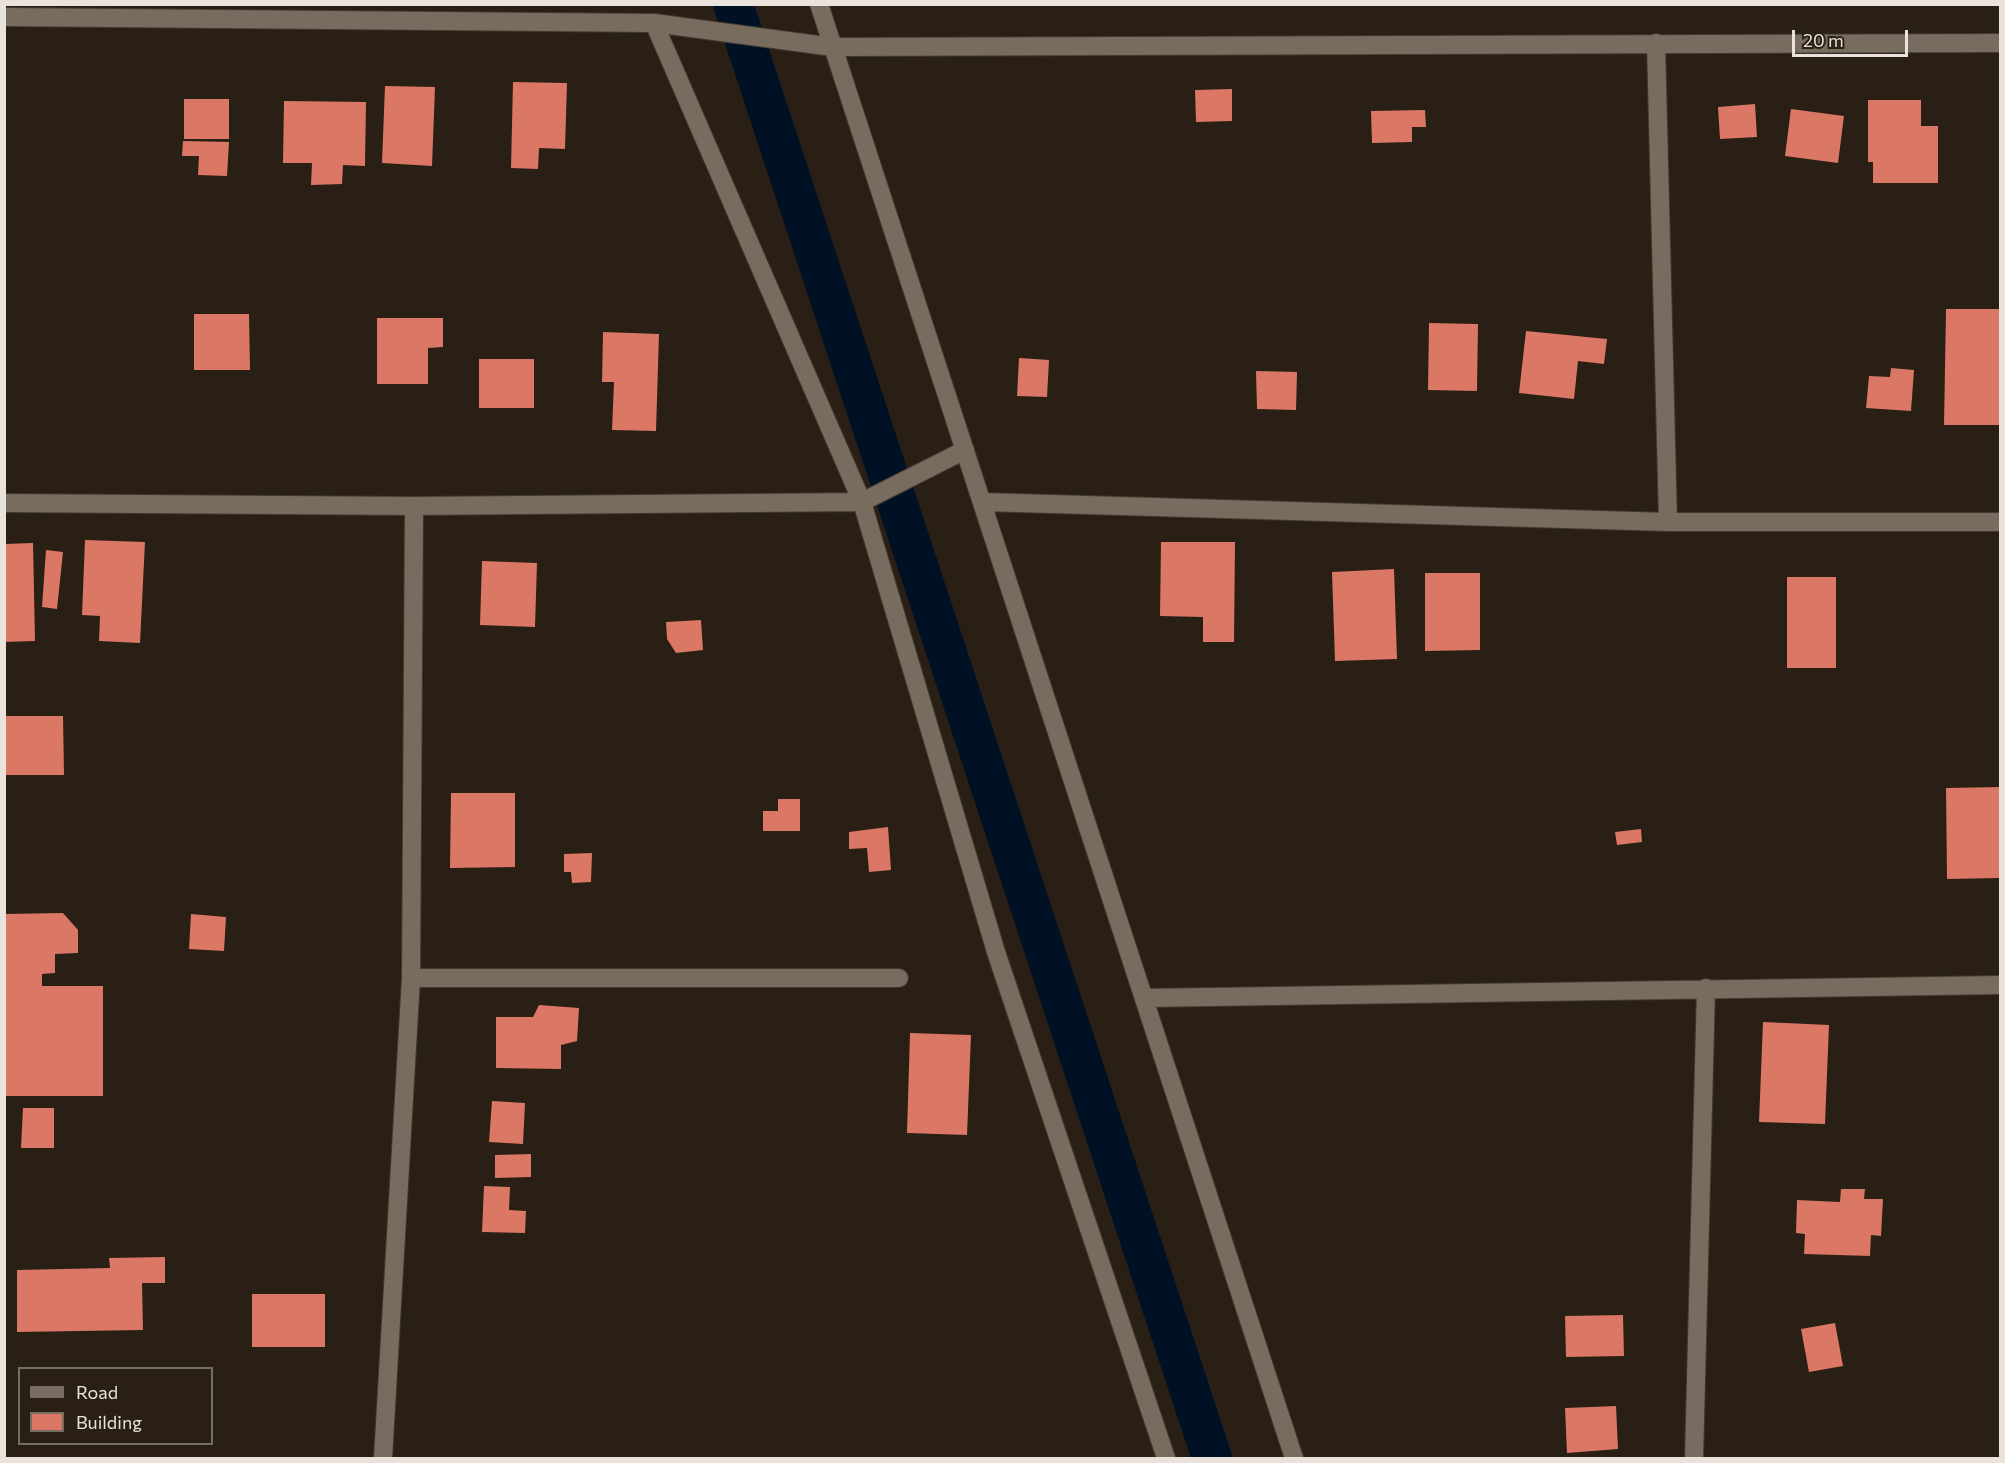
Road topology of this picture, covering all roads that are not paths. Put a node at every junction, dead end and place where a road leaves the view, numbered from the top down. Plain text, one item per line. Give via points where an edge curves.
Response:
1 (819, 4) edge
2 (4, 17) edge
3 (654, 23) junction
4 (1656, 43) junction
5 (2001, 43) edge
6 (833, 47) junction
7 (964, 450) junction
8 (862, 502) junction
9 (983, 502) junction
10 (4, 503) edge
11 (414, 506) junction
12 (1668, 522) junction
13 (2001, 522) edge
14 (411, 978) junction
15 (899, 978) dead end
16 (2001, 985) edge
17 (1707, 988) junction
18 (1144, 998) junction
19 (382, 1458) edge
20 (1166, 1458) edge
21 (1294, 1458) edge
22 (1695, 1458) edge

1 - 6 street
2 - 3 street
3 - 6 street
3 - 8 street
4 - 5 street
4 - 6 street
4 - 12 street
6 - 7 street
7 - 8 street
7 - 9 street
8 - 11 street
8 - 20 street via 996,952
9 - 12 street
9 - 18 street
10 - 11 street
11 - 14 street
12 - 13 street
14 - 15 street
14 - 19 street
16 - 17 street
17 - 18 street
17 - 22 street
18 - 21 street

